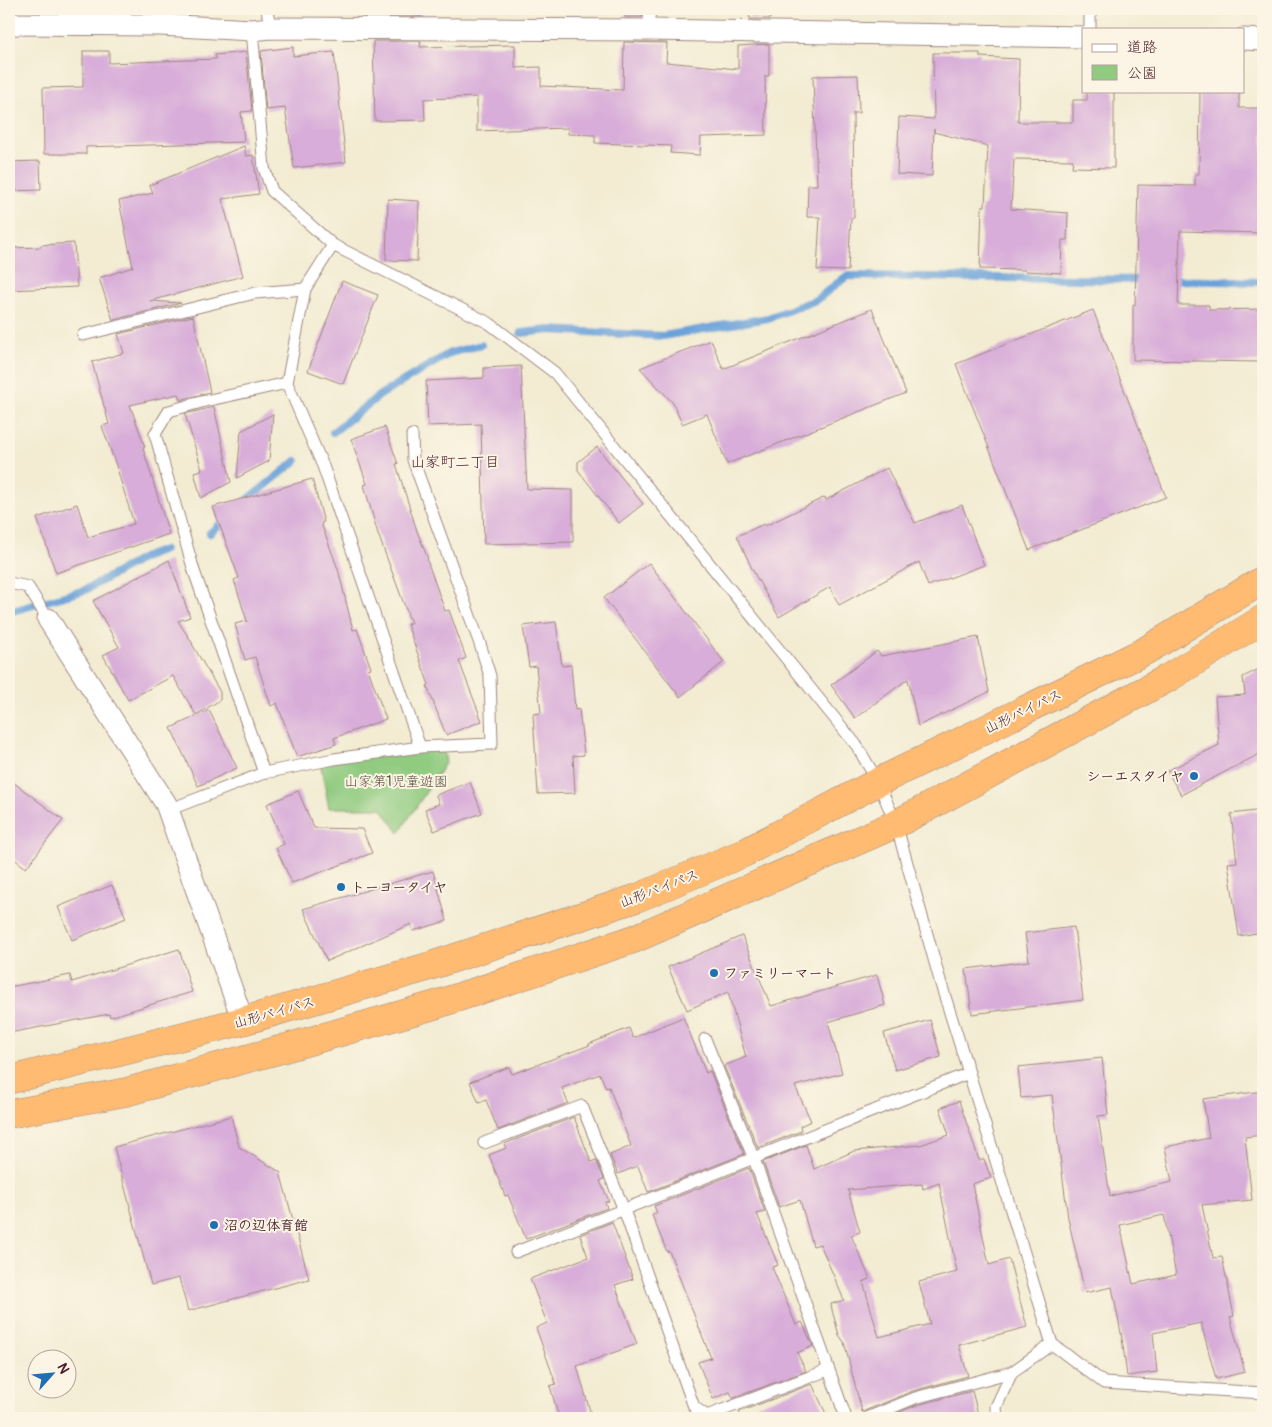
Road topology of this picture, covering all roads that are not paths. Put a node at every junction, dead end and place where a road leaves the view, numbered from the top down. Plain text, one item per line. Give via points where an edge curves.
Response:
1 (650, 9) edge
2 (1090, 9) edge
3 (124, 17) edge
4 (263, 22) edge
5 (9, 24) edge
6 (1090, 28) edge
7 (648, 30) junction
8 (1082, 37) edge
9 (1244, 39) edge
10 (1263, 40) edge
11 (333, 246) junction
12 (305, 289) junction
13 (82, 335) dead end
14 (287, 383) junction
15 (412, 435) dead end
16 (1263, 580) edge
17 (9, 583) edge
18 (48, 619) joint
19 (1263, 619) edge
20 (420, 747) junction
21 (264, 773) junction
22 (878, 782) junction
23 (168, 810) junction
24 (896, 824) junction
25 (243, 1022) junction
26 (705, 1039) dead end
27 (970, 1073) junction
28 (9, 1080) edge
29 (9, 1114) edge
30 (484, 1143) dead end
31 (754, 1158) junction
32 (624, 1210) junction
33 (516, 1252) dead end
34 (1052, 1344) junction
35 (828, 1370) junction
36 (1012, 1372) junction
37 (1263, 1393) edge
38 (846, 1418) edge
39 (867, 1418) edge
40 (997, 1418) edge

1 - 7 lane
2 - 6 lane
3 - 4 street
3 - 5 street
4 - 7 street
4 - 11 lane via 264,168 272,191
7 - 8 street
9 - 10 street
11 - 12 lane
11 - 22 lane via 489,323 556,373 858,746
12 - 13 lane via 255,293
12 - 14 lane
14 - 20 lane via 323,466
14 - 21 lane via 169,411 155,434 194,570
15 - 20 lane via 413,460 490,676 492,744
16 - 22 highway, 山形バイパス via 1145,651
17 - 18 lane via 28,587
18 - 23 street
19 - 24 highway via 1168,678
20 - 21 lane
21 - 23 lane
22 - 24 lane
22 - 25 highway, 山形バイパス via 744,853 637,898 424,968
23 - 25 street
24 - 27 lane via 940,984
24 - 29 highway via 634,938 435,1005 126,1092
25 - 28 highway, 山形バイパス
26 - 31 lane
27 - 31 lane
27 - 34 lane
30 - 32 lane via 582,1106
31 - 32 lane
31 - 35 lane
32 - 33 lane
32 - 35 lane via 694,1407 707,1416
34 - 36 lane
34 - 37 lane via 1104,1382
35 - 38 lane
36 - 39 lane via 915,1398
36 - 40 lane via 996,1407

